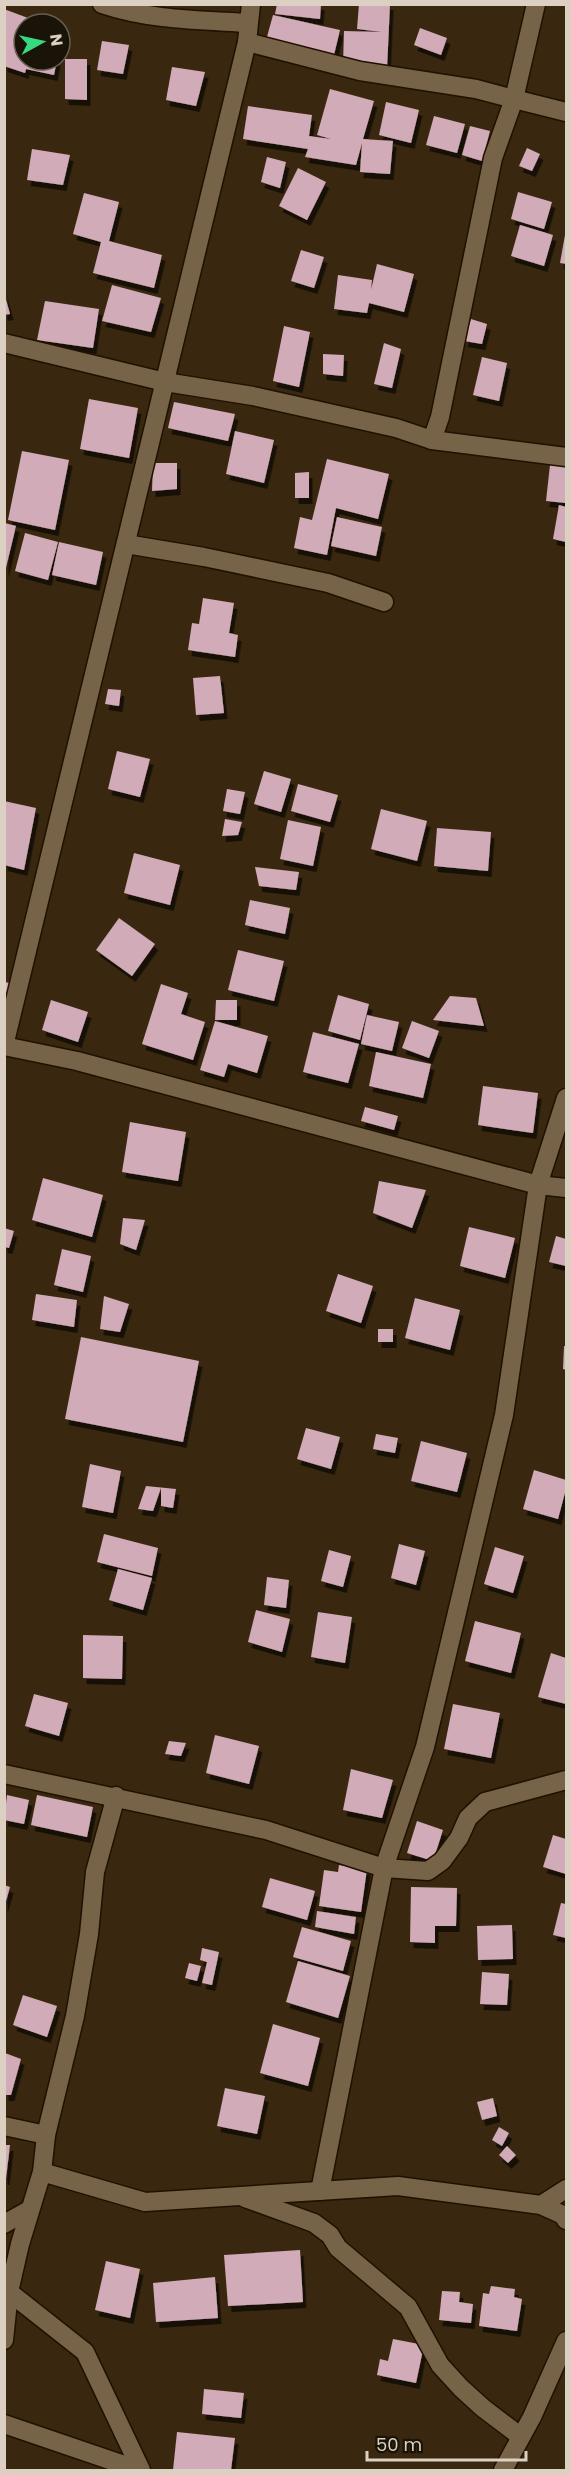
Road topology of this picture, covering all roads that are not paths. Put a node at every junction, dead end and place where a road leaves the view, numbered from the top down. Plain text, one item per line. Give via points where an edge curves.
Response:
1 (102, 4) edge
2 (536, 4) edge
3 (249, 14) edge
4 (247, 42) junction
5 (514, 99) junction
6 (567, 112) edge
7 (4, 344) edge
8 (165, 382) junction
9 (432, 440) junction
10 (567, 457) edge
11 (126, 544) junction
12 (384, 602) dead end
13 (4, 1046) edge
14 (567, 1098) edge
15 (538, 1185) junction
16 (567, 1188) edge
17 (4, 1774) edge
18 (567, 1780) edge
19 (116, 1796) junction
20 (384, 1868) junction
21 (4, 2126) edge
22 (46, 2135) junction
23 (42, 2172) junction
24 (567, 2190) edge
25 (320, 2191) junction
26 (238, 2195) junction
27 (541, 2205) junction
28 (29, 2210) junction
29 (567, 2220) edge
30 (4, 2224) edge
31 (9, 2292) junction
32 (4, 2340) edge
33 (567, 2341) edge
34 (4, 2424) edge
35 (520, 2436) junction
36 (140, 2470) edge
37 (503, 2470) edge

1 - 3 street via 148,17
2 - 5 street
3 - 4 street
4 - 5 street via 360,71
4 - 8 street
5 - 6 street
5 - 9 street via 493,158
7 - 8 street
8 - 9 street via 253,396 396,428
8 - 11 street
9 - 10 street
11 - 12 street via 204,556 328,583
11 - 13 street
13 - 15 street via 77,1061
14 - 15 street
15 - 16 street
15 - 20 street via 501,1426 425,1747
17 - 19 street
18 - 20 street via 485,1802 468,1818 442,1861 428,1871
19 - 20 street via 266,1830
19 - 22 street via 95,1872 75,2016
20 - 25 street
21 - 22 street
22 - 23 street
23 - 26 street via 145,2202
23 - 28 street
24 - 27 street
25 - 26 street
25 - 27 street via 398,2186
26 - 35 street via 314,2223 330,2235 338,2248 408,2307 440,2365 461,2388
27 - 29 street
28 - 30 street
28 - 31 street
31 - 32 street
31 - 36 street via 85,2352
33 - 35 street
34 - 36 street
35 - 37 street

